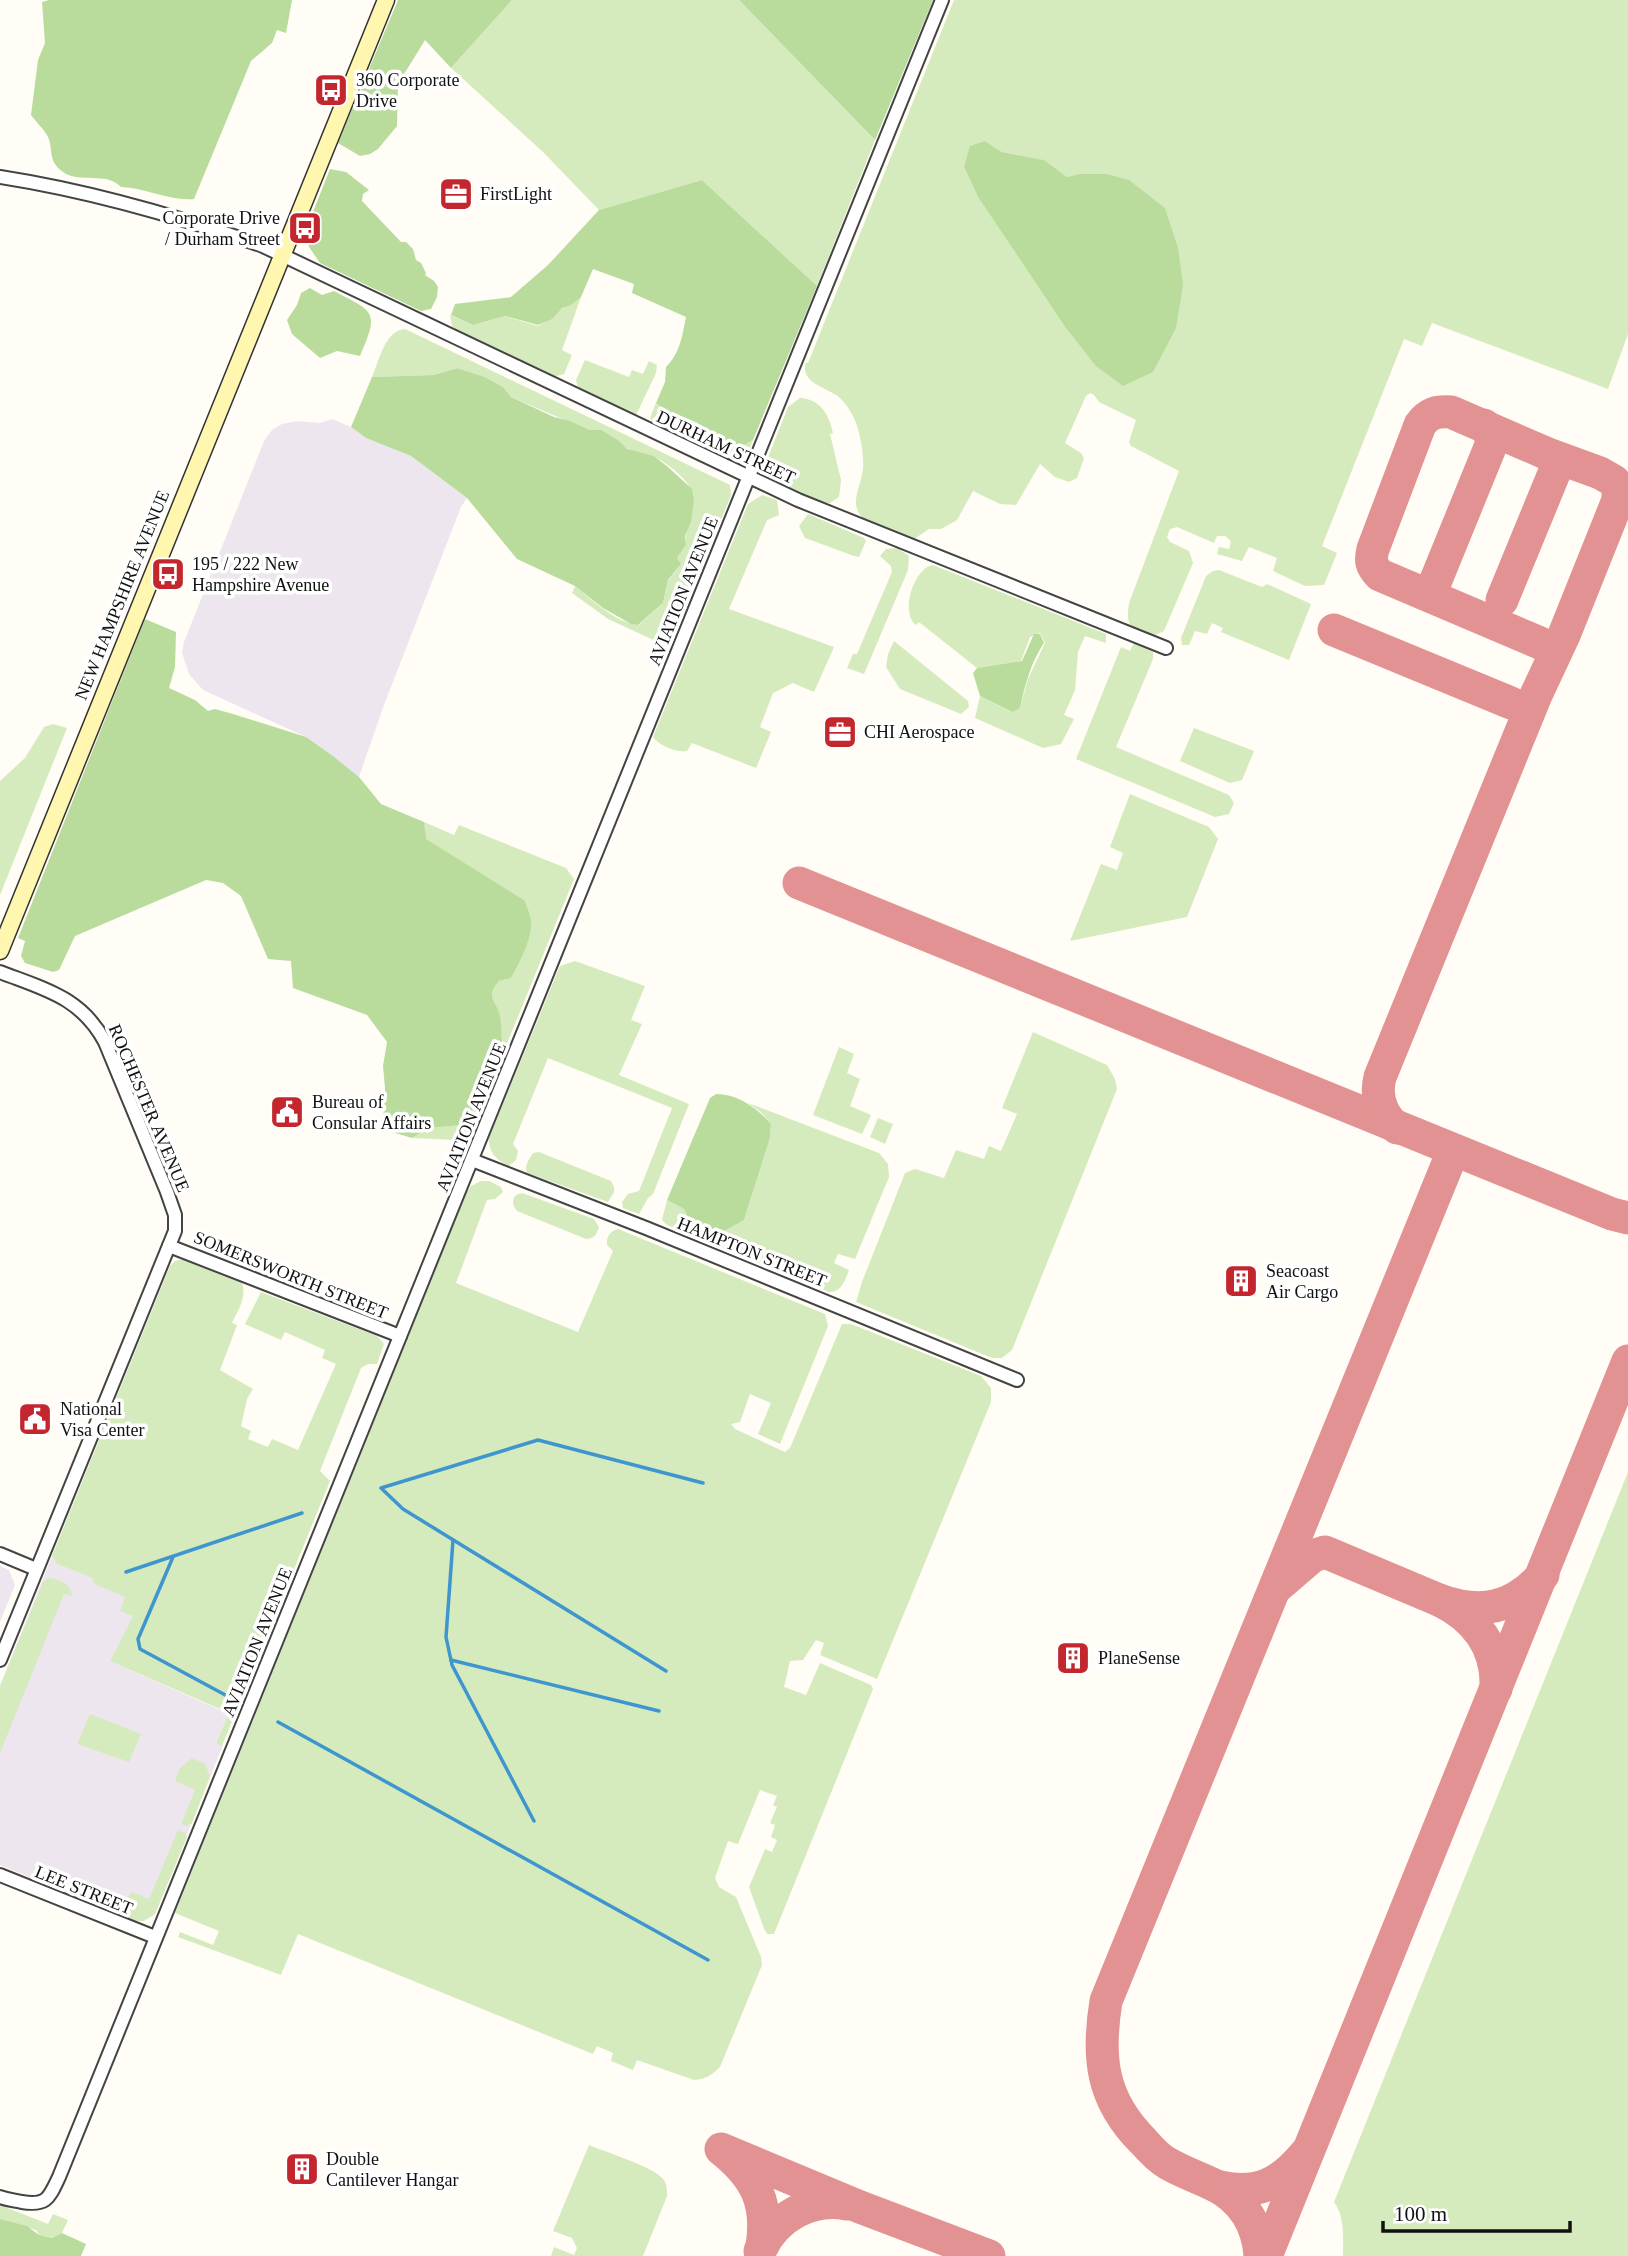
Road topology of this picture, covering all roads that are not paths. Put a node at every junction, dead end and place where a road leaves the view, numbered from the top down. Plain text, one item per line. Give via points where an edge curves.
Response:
1 (386, 0) edge
2 (942, 0) edge
3 (0, 177) edge
4 (282, 254) junction
5 (748, 477) junction
6 (1166, 648) dead end
7 (0, 951) edge
8 (0, 972) edge
9 (472, 1160) junction
10 (169, 1246) junction
11 (400, 1336) junction
12 (1017, 1380) dead end
13 (0, 1554) edge
14 (36, 1569) junction
15 (0, 1660) edge
16 (0, 1875) edge
17 (155, 1937) junction
18 (0, 2197) edge

1 - 4 street, NEW HAMPSHIRE AVENUE
2 - 5 street, AVIATION AVENUE
3 - 4 street, DURHAM STREET via 96,195 196,223
4 - 5 street, DURHAM STREET
4 - 7 street, NEW HAMPSHIRE AVENUE
5 - 6 street, DURHAM STREET
5 - 9 street, AVIATION AVENUE
8 - 10 street, ROCHESTER AVENUE via 60,995 95,1025 171,1201 175,1231
9 - 11 street, AVIATION AVENUE
9 - 12 street, HAMPTON STREET
10 - 11 street, SOMERSWORTH STREET
10 - 14 street, ROCHESTER AVENUE
11 - 17 street, AVIATION AVENUE
13 - 14 street
14 - 15 street, ROCHESTER AVENUE
16 - 17 street, LEE STREET
17 - 18 street, AVIATION AVENUE via 50,2196 35,2204

